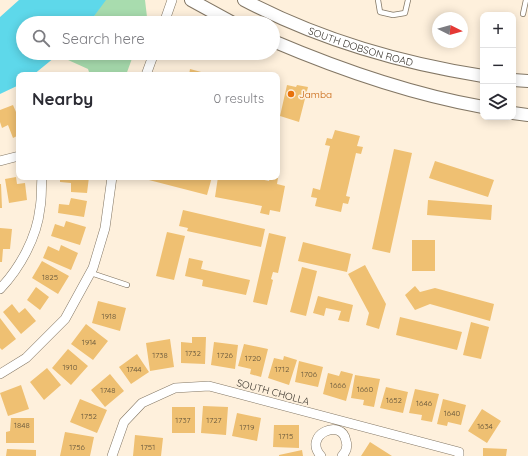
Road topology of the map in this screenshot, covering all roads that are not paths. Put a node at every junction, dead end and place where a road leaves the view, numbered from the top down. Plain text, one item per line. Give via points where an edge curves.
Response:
1 (172, 0) edge
2 (191, 0) edge
3 (244, 0) edge
4 (378, 0) edge
5 (408, 0) edge
6 (526, 0) edge
7 (258, 3) edge
8 (524, 14) dead end
9 (166, 16) edge
10 (220, 16) edge
11 (279, 16) edge
12 (280, 17) edge
13 (280, 44) edge
14 (151, 60) edge
15 (147, 72) edge
16 (480, 75) edge
17 (516, 80) edge
18 (528, 81) edge
19 (480, 106) edge
20 (516, 113) edge
21 (528, 115) edge
22 (16, 157) edge
23 (0, 161) edge
24 (42, 180) edge
25 (112, 180) edge
26 (90, 273) junction
27 (127, 285) dead end
28 (0, 289) edge
29 (0, 374) edge
30 (338, 420) junction
31 (336, 430) junction
32 (459, 454) edge
33 (112, 456) edge
34 (321, 456) edge
35 (342, 456) edge

1 - 9 street
2 - 10 main road
3 - 7 main road, SOUTH DOBSON ROAD
4 - 5 lane via 380,12 394,15 405,13
6 - 8 lane
7 - 11 main road, SOUTH DOBSON ROAD
12 - 16 main road, SOUTH DOBSON ROAD via 346,44 424,65
13 - 19 main road via 393,86
14 - 15 street
17 - 18 main road
20 - 21 main road
22 - 23 street
24 - 28 street via 40,210 32,241
25 - 26 street via 105,228
26 - 27 lane
26 - 29 street via 65,319 26,358
30 - 31 street
30 - 32 street, SOUTH CHOLLA
30 - 33 street, SOUTH CHOLLA via 209,386 175,388 142,403 124,422
31 - 34 street via 328,430 319,436 316,446
31 - 35 street via 347,443 347,449

